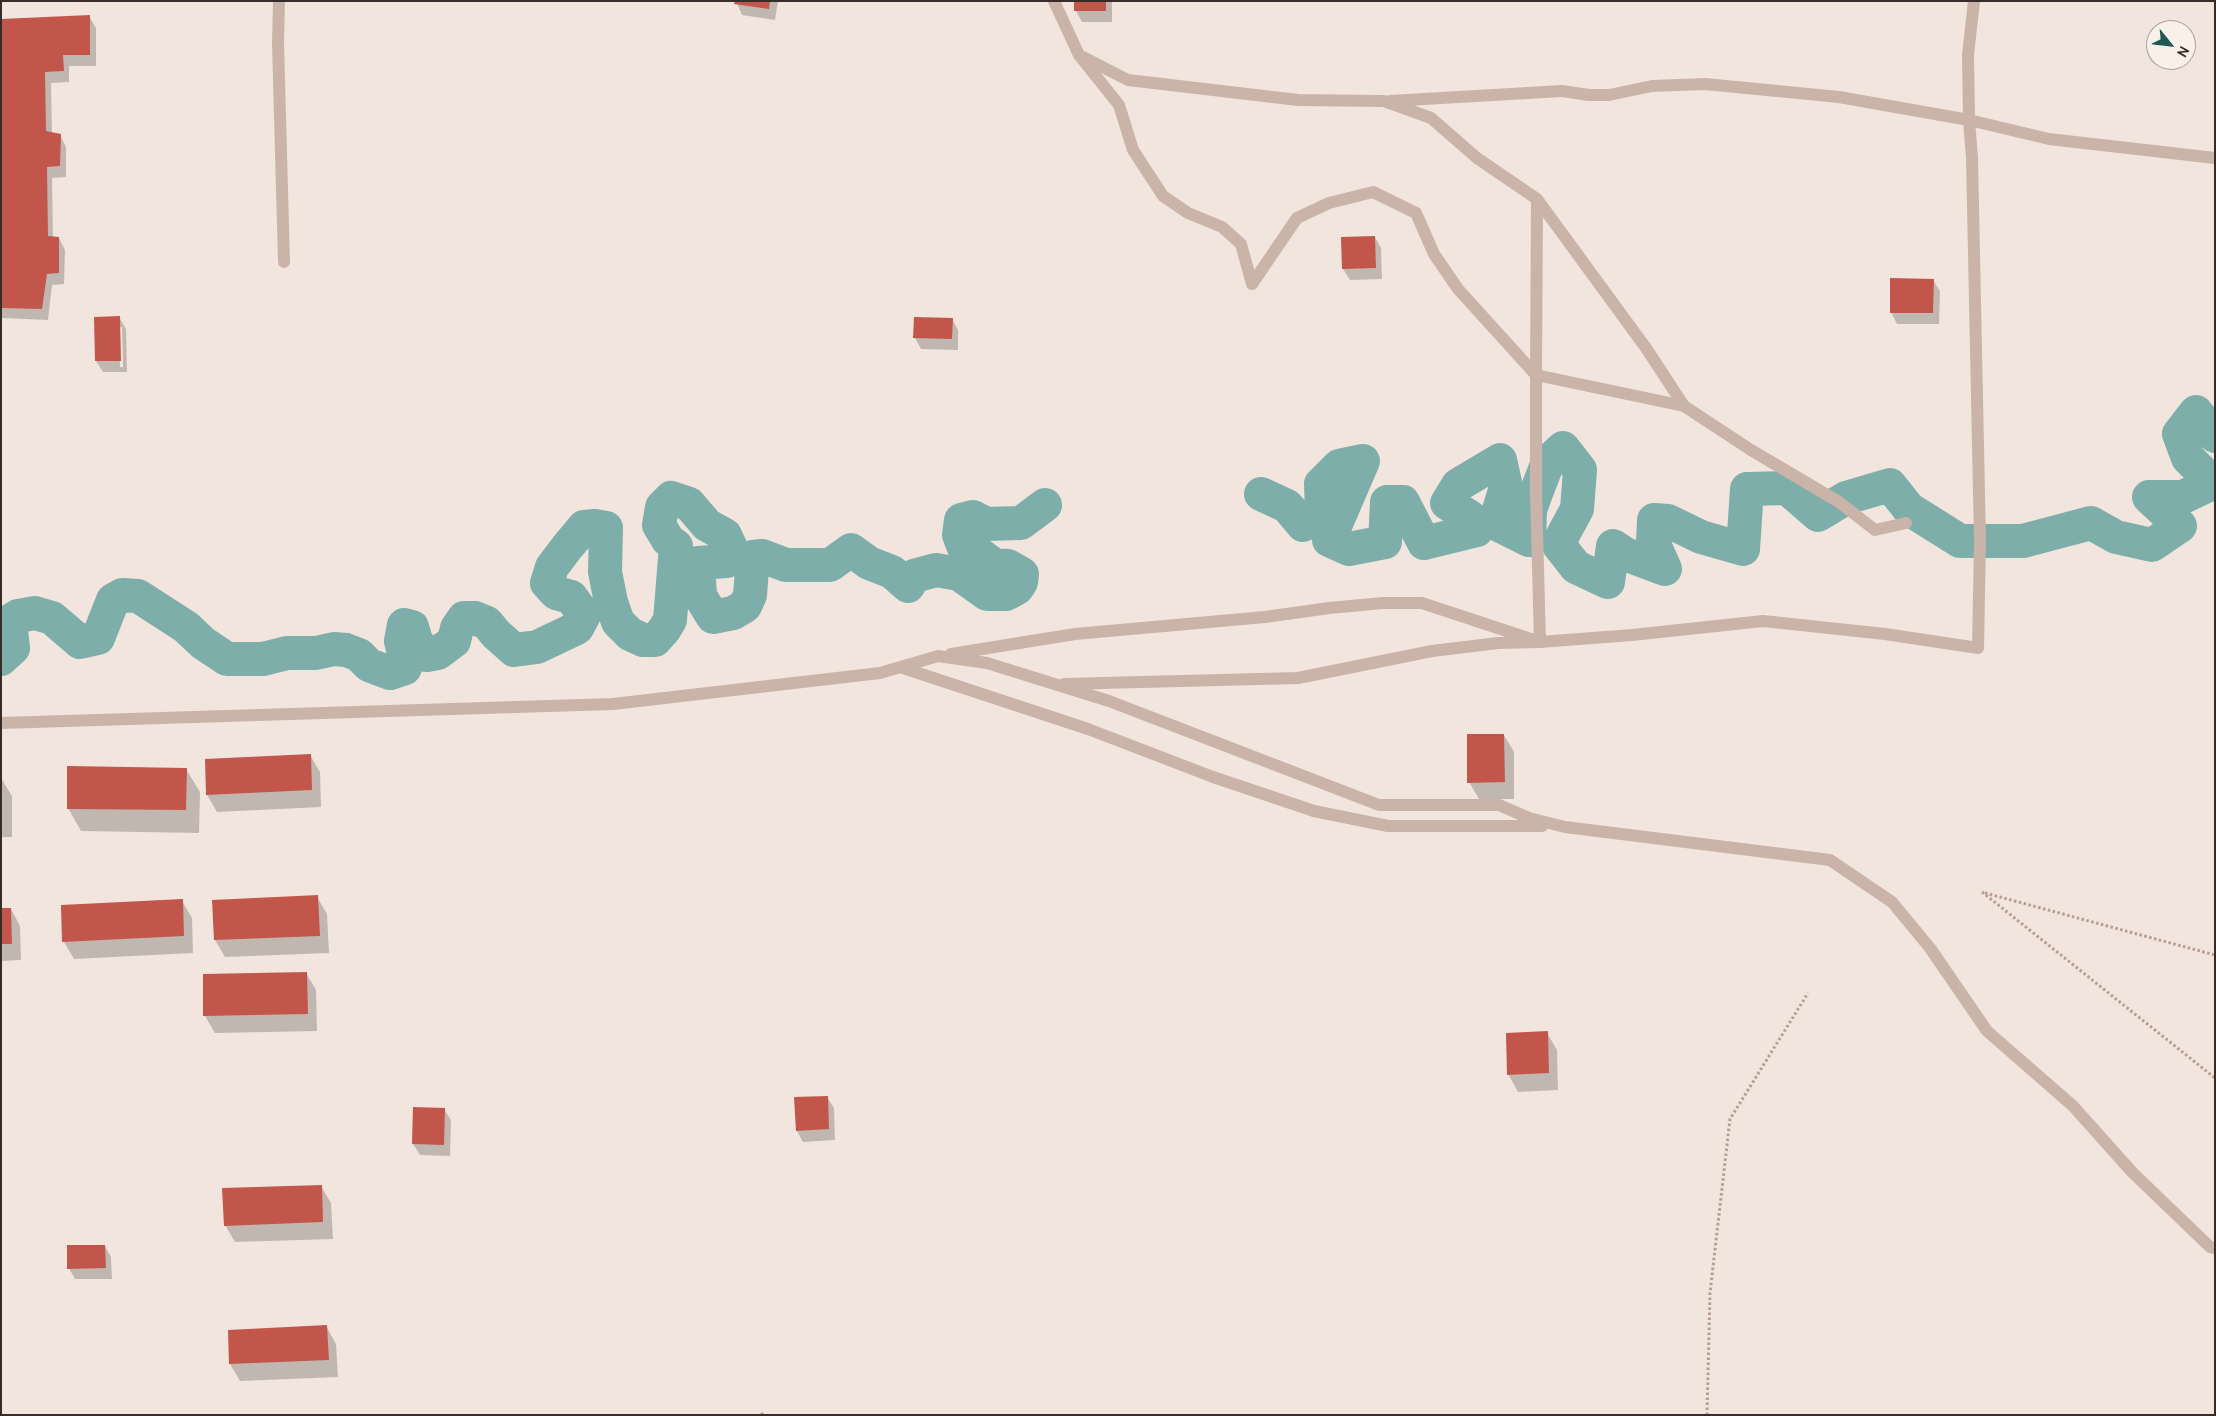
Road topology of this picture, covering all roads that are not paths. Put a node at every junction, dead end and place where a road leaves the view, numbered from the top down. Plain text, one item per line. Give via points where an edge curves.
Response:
1 (279, 1) edge
2 (1054, 1) edge
3 (1974, 1) edge
4 (1079, 54) junction
5 (1384, 101) junction
6 (1969, 120) junction
7 (2215, 158) edge
8 (1537, 199) junction
9 (284, 262) dead end
10 (1536, 375) junction
11 (1684, 406) junction
12 (1906, 523) dead end
13 (1540, 642) junction
14 (938, 656) junction
15 (900, 667) junction
16 (1054, 684) junction
17 (1, 723) edge
18 (1565, 827) junction
19 (2215, 1248) edge

1 - 9 street
2 - 4 street
3 - 6 street via 1968,55
4 - 5 street via 1128,80 1298,100
4 - 10 street via 1119,105 1132,150 1163,196 1188,213 1222,227 1241,244 1252,284 1297,218 1329,202 1373,192 1416,213 1434,254 1458,289
5 - 6 street via 1562,91 1609,95 1652,86 1705,84 1839,97
5 - 8 street via 1431,118 1477,158
6 - 7 street via 2049,139
6 - 13 street via 1980,540 1978,648 1885,634 1763,622
8 - 10 street
8 - 11 street via 1646,348
10 - 11 street
10 - 13 street
11 - 12 street via 1839,502 1875,530
13 - 14 street via 1422,603 1383,603 1076,634
13 - 16 street via 1498,642 1432,651 1298,678
14 - 15 street
14 - 16 street via 987,664
15 - 17 street via 880,673 613,704
15 - 18 street via 1088,729 1314,811 1388,826
16 - 18 street via 1379,805 1499,806
18 - 19 street via 1830,860 1892,902 1930,948 1987,1032 2073,1106 2132,1172 2210,1247

